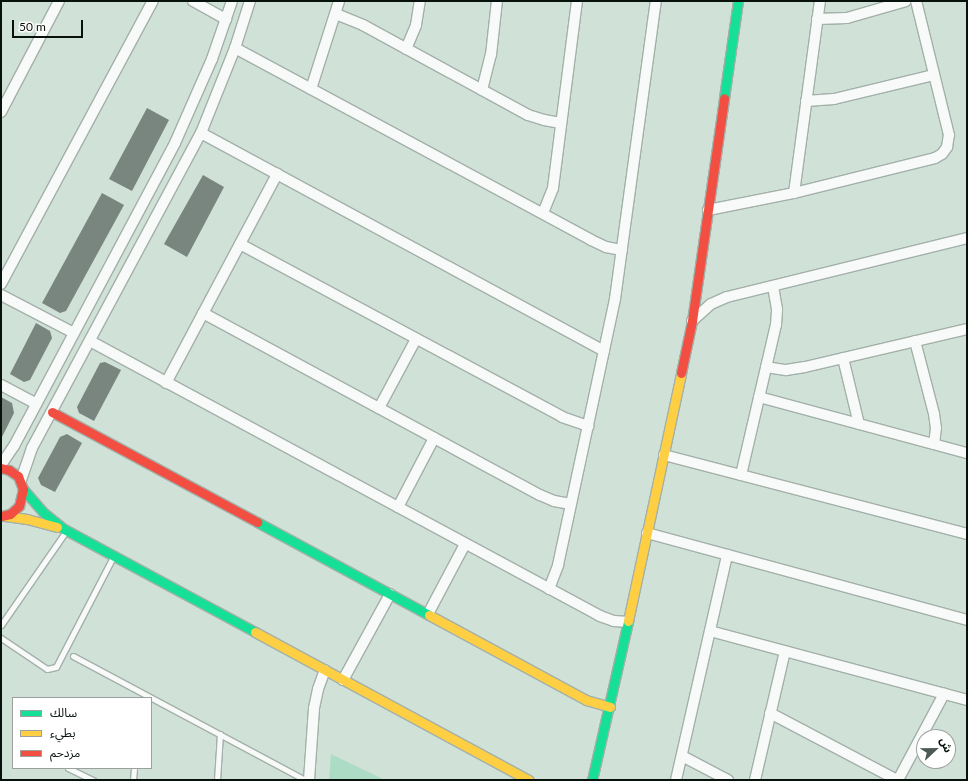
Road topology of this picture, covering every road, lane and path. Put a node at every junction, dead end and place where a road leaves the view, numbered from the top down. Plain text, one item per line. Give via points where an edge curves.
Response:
1 (59, 1) edge
2 (152, 1) edge
3 (193, 1) edge
4 (232, 1) edge
5 (250, 1) edge
6 (339, 1) edge
7 (420, 1) edge
8 (497, 1) edge
9 (576, 1) edge
10 (656, 1) edge
11 (738, 1) edge
12 (820, 1) edge
13 (906, 1) edge
14 (916, 1) edge
15 (336, 14) junction
16 (226, 19) junction
17 (817, 19) junction
18 (235, 48) junction
19 (406, 49) junction
20 (934, 75) junction
21 (311, 89) junction
22 (482, 90) junction
23 (806, 101) junction
24 (1, 112) edge
25 (561, 123) junction
26 (201, 133) junction
27 (277, 174) junction
28 (794, 193) junction
29 (708, 210) junction
30 (543, 213) junction
31 (967, 238) edge
32 (240, 244) junction
33 (622, 250) junction
34 (1, 284) edge
35 (773, 286) junction
36 (1, 295) edge
37 (203, 313) junction
38 (692, 321) junction
39 (967, 329) edge
40 (74, 333) junction
41 (416, 339) junction
42 (90, 341) junction
43 (915, 341) junction
44 (604, 351) junction
45 (843, 358) junction
46 (766, 367) junction
47 (166, 383) junction
48 (1, 385) edge
49 (759, 397) junction
50 (36, 404) junction
51 (379, 408) junction
52 (52, 412) junction
53 (859, 424) junction
54 (588, 426) junction
55 (24, 427) junction
56 (39, 435) junction
57 (434, 438) junction
58 (934, 444) junction
59 (967, 453) edge
60 (664, 455) junction
61 (1, 466) edge
62 (742, 475) junction
63 (22, 485) junction
64 (571, 504) junction
65 (398, 507) junction
66 (3, 516) edge
67 (65, 530) junction
68 (647, 533) junction
69 (967, 534) edge
70 (465, 544) junction
71 (728, 554) junction
72 (113, 556) junction
73 (550, 589) junction
74 (390, 594) junction
75 (428, 614) junction
76 (967, 620) edge
77 (628, 622) junction
78 (1, 625) edge
79 (710, 631) junction
80 (1, 638) edge
81 (784, 651) junction
82 (73, 656) dead end
83 (324, 670) junction
84 (343, 680) junction
85 (140, 692) junction
86 (944, 694) junction
87 (139, 697) edge
88 (150, 697) edge
89 (152, 698) edge
90 (967, 700) edge
91 (610, 707) junction
92 (770, 713) junction
93 (220, 734) junction
94 (682, 756) junction
95 (70, 769) edge
96 (134, 769) edge
97 (525, 779) edge
98 (93, 780) edge
99 (133, 780) edge
100 (217, 780) edge
101 (305, 780) edge
102 (309, 780) edge
103 (592, 780) edge
104 (676, 780) edge
105 (728, 780) edge
106 (755, 780) edge
107 (898, 780) edge

1 - 24 street
2 - 34 street
3 - 16 street
4 - 16 street
5 - 18 street
6 - 15 street
7 - 19 street via 415,29
8 - 22 street via 491,55
9 - 25 street
10 - 33 street
11 - 29 street
12 - 17 street
13 - 17 street via 847,18
14 - 20 street
15 - 19 street via 363,25
15 - 21 street
16 - 40 street via 204,80 175,143
17 - 23 street
18 - 21 street
18 - 26 street
19 - 22 street
20 - 23 street via 834,99
20 - 28 street via 949,135 947,147 942,154 935,158
21 - 30 street
22 - 25 street via 528,115
23 - 28 street
25 - 30 street via 553,188
26 - 27 street
26 - 42 street
27 - 32 street
27 - 44 street
28 - 29 street
29 - 38 street
30 - 33 street via 598,244
31 - 35 street
32 - 37 street
32 - 41 street
33 - 44 street
35 - 38 street via 719,300 704,309
35 - 46 street via 777,301 777,317
36 - 40 street
37 - 47 street
37 - 51 street
38 - 60 street
39 - 43 street
40 - 50 street
41 - 51 street
41 - 54 street via 562,417
42 - 47 street
42 - 52 street
43 - 45 street
43 - 58 street via 934,414
44 - 54 street
45 - 46 street via 796,369
45 - 53 street
46 - 49 street
47 - 65 street
48 - 50 street
49 - 53 street
49 - 62 street
50 - 55 street
51 - 57 street
52 - 56 street
52 - 74 street
53 - 58 street
54 - 64 street
55 - 56 street
55 - 61 street
56 - 63 street via 27,458
57 - 64 street via 540,495
57 - 65 street
58 - 59 street
60 - 62 street
60 - 68 street
61 - 63 street via 14,473
62 - 69 street
63 - 66 street via 19,506
63 - 67 street via 44,513
64 - 73 street via 558,565
65 - 70 street
66 - 67 street via 28,519
67 - 72 street
67 - 78 lane
68 - 71 street
68 - 77 street
70 - 73 street
70 - 75 street
71 - 76 street
71 - 79 street
72 - 80 lane via 56,667 47,669
72 - 83 street
73 - 77 street via 607,619
74 - 75 street
74 - 84 street
75 - 91 street via 586,700
77 - 91 street
79 - 81 street
79 - 94 street
81 - 86 street
81 - 92 street
82 - 85 lane
83 - 84 street
83 - 102 street via 314,708
84 - 97 street
85 - 87 lane
85 - 88 lane
86 - 90 street
86 - 107 street
89 - 93 lane
91 - 103 street
92 - 106 street
92 - 107 street
93 - 100 lane
93 - 101 lane
94 - 104 street
94 - 105 street
95 - 98 lane
96 - 99 lane

